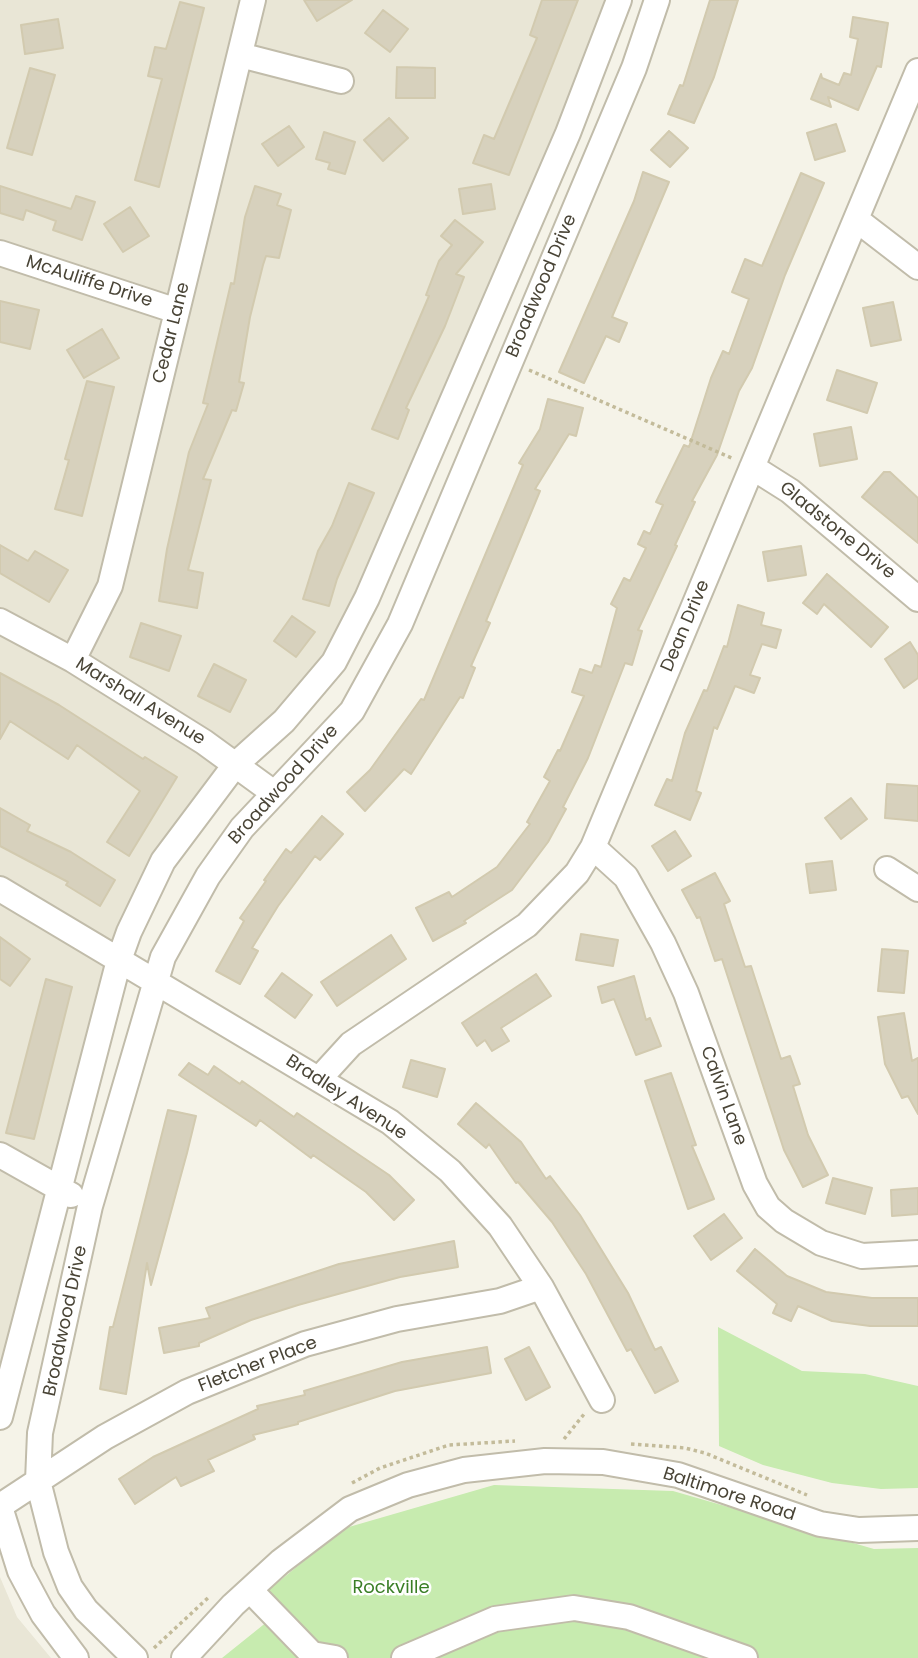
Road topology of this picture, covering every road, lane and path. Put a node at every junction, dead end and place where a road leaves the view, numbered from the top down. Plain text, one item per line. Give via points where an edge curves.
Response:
1 (253, 0) edge
2 (619, 0) edge
3 (657, 0) edge
4 (240, 55) junction
5 (918, 71) edge
6 (341, 80) dead end
7 (857, 220) junction
8 (0, 253) edge
9 (918, 267) edge
10 (177, 311) junction
11 (510, 362) junction
12 (752, 467) junction
13 (918, 599) edge
14 (0, 621) edge
15 (74, 660) junction
16 (235, 765) junction
17 (274, 793) junction
18 (593, 847) junction
19 (887, 869) dead end
20 (0, 889) edge
21 (918, 889) edge
22 (119, 960) junction
23 (156, 982) junction
24 (319, 1079) junction
25 (0, 1155) edge
26 (60, 1189) junction
27 (90, 1206) junction
28 (918, 1253) edge
29 (541, 1287) junction
30 (603, 1400) joint
31 (0, 1414) edge
32 (40, 1433) junction
33 (524, 1441) dead end
34 (576, 1442) dead end
35 (631, 1444) dead end
36 (38, 1482) junction
37 (344, 1488) dead end
38 (819, 1500) dead end
39 (0, 1506) edge
40 (918, 1528) edge
41 (250, 1590) junction
42 (214, 1592) dead end
43 (142, 1656) edge
44 (76, 1658) edge
45 (184, 1658) edge
46 (335, 1658) edge
47 (404, 1658) edge
48 (746, 1658) edge

1 - 4 street, Cedar Lane
2 - 16 street, Broadwood Drive via 568,133 367,598 334,662 284,721
3 - 11 street, Broadwood Drive via 634,68
4 - 6 street
4 - 10 street, Cedar Lane
5 - 7 street, Dean Drive
7 - 9 street
7 - 12 street, Dean Drive
8 - 10 street, McAuliffe Drive
10 - 15 street, Cedar Lane via 110,586
11 - 12 path
11 - 17 street, Broadwood Drive via 400,624 352,711
12 - 13 street, Gladstone Drive via 790,491
12 - 18 street, Dean Drive
14 - 15 street, Marshall Avenue
15 - 16 street, Marshall Avenue
16 - 17 street, Marshall Avenue
16 - 22 street, Broadwood Drive via 163,861
17 - 23 street, Broadwood Drive via 208,876 163,957
18 - 24 street, Dean Drive via 577,873 527,925 351,1044
18 - 28 street, Calvin Lane via 626,877 663,943 686,993 755,1184 768,1207 821,1243 862,1256
19 - 21 street
20 - 22 street, Bradley Avenue
22 - 23 street, Bradley Avenue
22 - 26 street, Broadwood Drive
23 - 24 street, Bradley Avenue
23 - 27 street, Broadwood Drive
24 - 29 street, Bradley Avenue via 390,1122 450,1171 500,1226
25 - 26 street
26 - 27 street
26 - 31 street, Broadwood Drive
27 - 32 street, Broadwood Drive
29 - 30 street, Bradley Avenue
29 - 36 street, Fletcher Place via 500,1301 397,1319 305,1344 187,1392 105,1437
30 - 34 path via 591,1405 562,1441
31 - 32 street
32 - 36 street, Broadwood Drive
33 - 37 path via 449,1445 380,1468
35 - 38 path via 705,1453
36 - 39 street, Fletcher Place
36 - 43 street, Broadwood Drive via 56,1552 71,1587 86,1610
39 - 44 street via 20,1571 43,1614
40 - 41 street, Baltimore Road via 859,1530 820,1524 678,1475 603,1461 545,1461 464,1470 408,1485 350,1509
41 - 45 street, Baltimore Road
41 - 46 street via 312,1654
42 - 43 path
47 - 48 street via 495,1619 574,1608 629,1617

